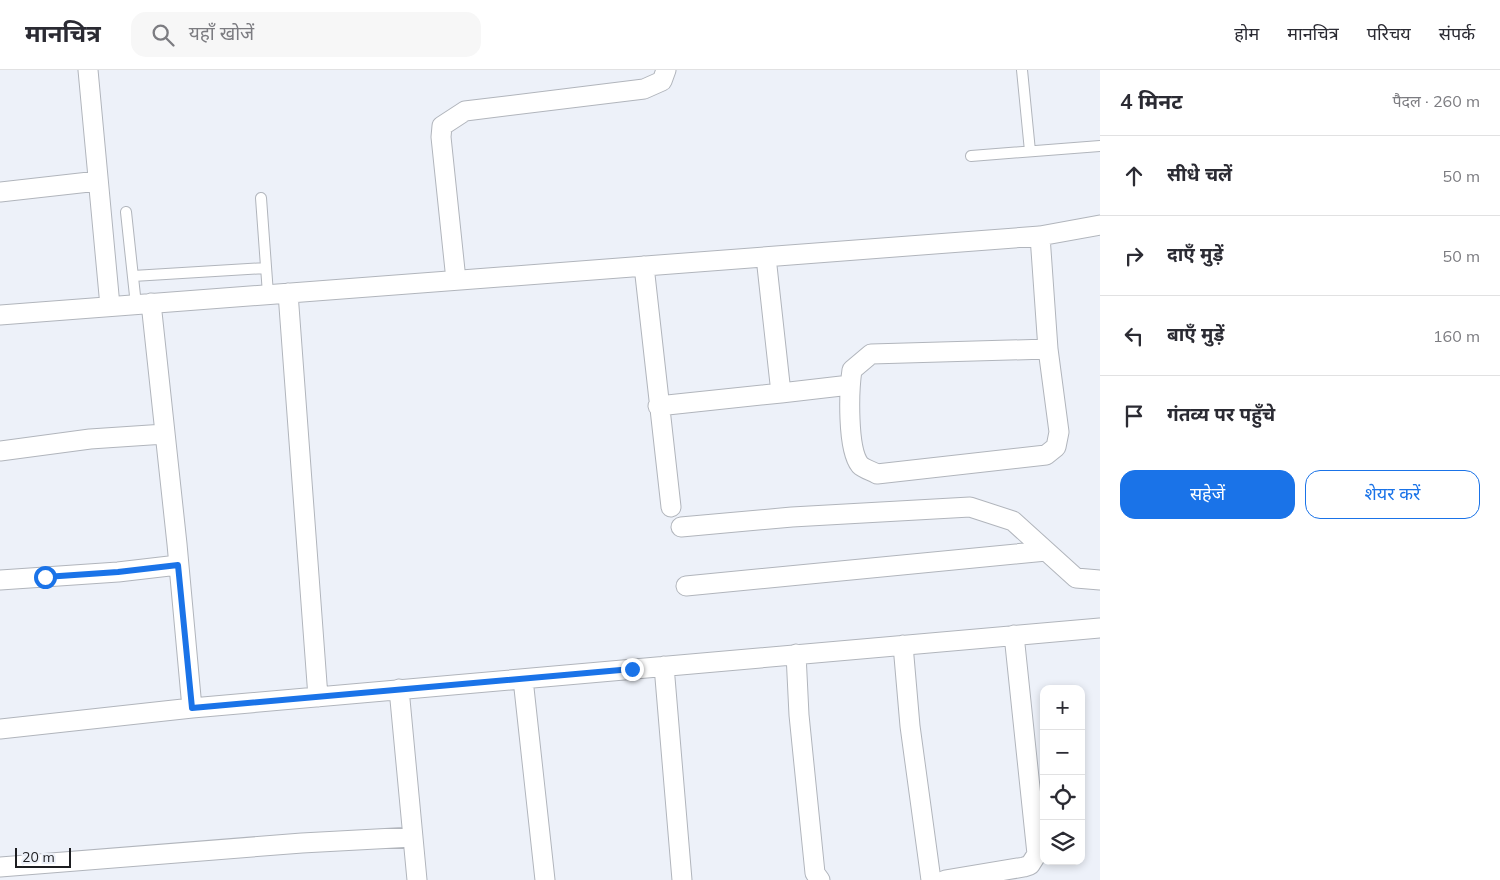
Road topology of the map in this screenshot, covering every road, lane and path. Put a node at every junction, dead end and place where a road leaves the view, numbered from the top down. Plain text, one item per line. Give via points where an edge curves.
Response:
1 (88, 70) edge
2 (666, 70) edge
3 (1022, 70) edge
4 (1100, 146) edge
5 (1030, 151) junction
6 (971, 156) dead end
7 (98, 181) junction
8 (0, 192) edge
9 (261, 198) dead end
10 (126, 212) dead end
11 (1100, 225) edge
12 (1040, 236) junction
13 (766, 257) junction
14 (644, 266) junction
15 (266, 268) junction
16 (134, 276) junction
17 (456, 280) junction
18 (288, 293) junction
19 (268, 294) junction
20 (144, 304) junction
21 (110, 306) junction
22 (0, 315) edge
23 (1048, 349) junction
24 (850, 385) junction
25 (781, 393) junction
26 (658, 406) junction
27 (165, 434) junction
28 (0, 451) edge
29 (671, 507) dead end
30 (681, 527) dead end
31 (1046, 551) junction
32 (178, 565) junction
33 (0, 580) edge
34 (1100, 580) edge
35 (686, 586) dead end
36 (1100, 628) edge
37 (1014, 635) junction
38 (903, 645) junction
39 (796, 654) junction
40 (664, 666) junction
41 (523, 678) junction
42 (399, 689) junction
43 (318, 697) junction
44 (192, 708) junction
45 (0, 729) edge
46 (413, 837) junction
47 (0, 867) edge
48 (417, 880) edge
49 (545, 880) edge
50 (682, 880) edge
51 (820, 880) edge
52 (931, 880) edge
53 (945, 880) edge

1 - 7 street
2 - 17 street via 662,81 644,89 465,111 442,126
3 - 5 lane
4 - 5 lane
5 - 6 lane
7 - 8 street
7 - 21 street
9 - 15 lane
10 - 16 lane
11 - 12 street
12 - 13 street
12 - 23 street
13 - 14 street
13 - 25 street
14 - 17 street
14 - 26 street
15 - 16 lane
15 - 19 lane
16 - 20 lane
17 - 18 street
18 - 19 street
18 - 43 street
19 - 20 street
20 - 21 street
20 - 27 street
21 - 22 street
23 - 24 street via 871,354 852,370
23 - 24 street via 1060,432 1056,447 1046,455 877,474 861,466 854,454
24 - 25 street
25 - 26 street
26 - 29 street
27 - 28 street via 90,439
27 - 32 street
30 - 31 street via 970,507 1013,521
31 - 34 street via 1076,578
31 - 35 street
32 - 33 street
32 - 44 street
36 - 37 street
37 - 38 street
37 - 53 street via 1037,854 1024,867
38 - 39 street
38 - 52 street via 910,726
39 - 40 street
39 - 51 street via 805,782 815,873
40 - 41 street
40 - 50 street
41 - 42 street
41 - 49 street
42 - 43 street
42 - 46 street
43 - 44 street
44 - 45 street
46 - 47 street
46 - 48 street

